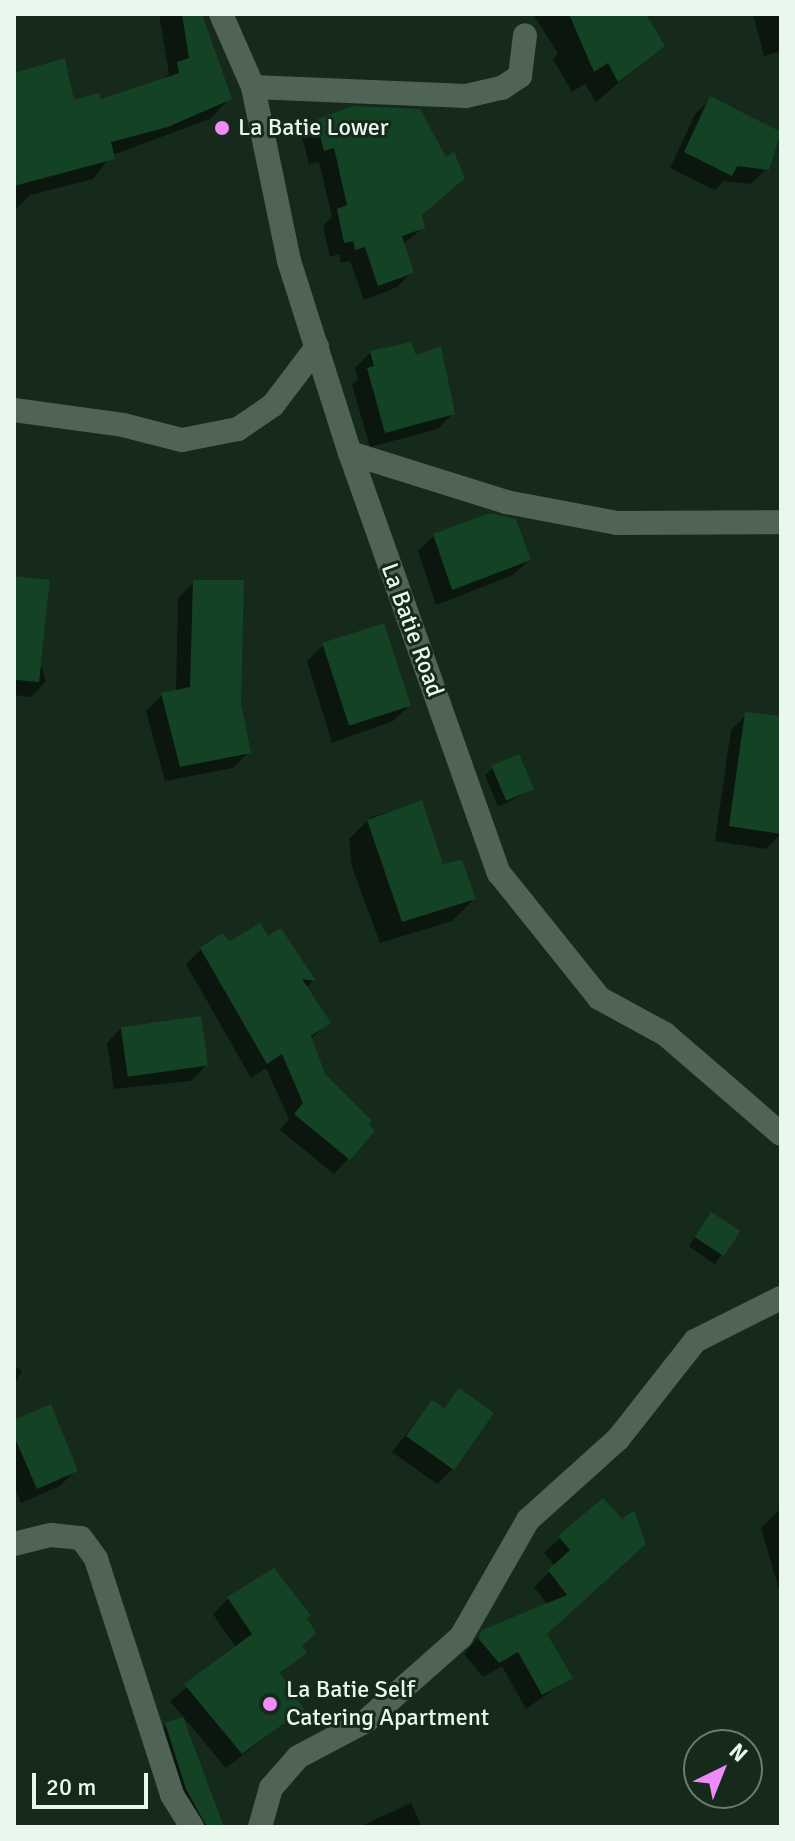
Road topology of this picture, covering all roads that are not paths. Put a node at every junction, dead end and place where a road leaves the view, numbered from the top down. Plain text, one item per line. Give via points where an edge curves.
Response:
1 (221, 14) edge
2 (525, 35) dead end
3 (253, 87) junction
4 (317, 347) junction
5 (14, 410) edge
6 (350, 453) junction
7 (781, 522) edge
8 (781, 1134) edge
9 (781, 1298) edge
10 (14, 1544) edge
11 (192, 1827) edge
12 (260, 1827) edge

1 - 3 street, La Batie Road
2 - 3 street via 520,76 502,88 466,96
3 - 4 street, La Batie Road via 289,261
4 - 5 street via 273,405 238,429 182,440 123,425
4 - 6 street, La Batie Road
6 - 7 street via 506,502 617,523
6 - 8 street, La Batie Road via 499,873 599,998 665,1034
9 - 12 street via 695,1341 618,1439 528,1520 461,1637 366,1721 298,1757 271,1788
10 - 11 street via 51,1535 81,1538 96,1559 172,1795

